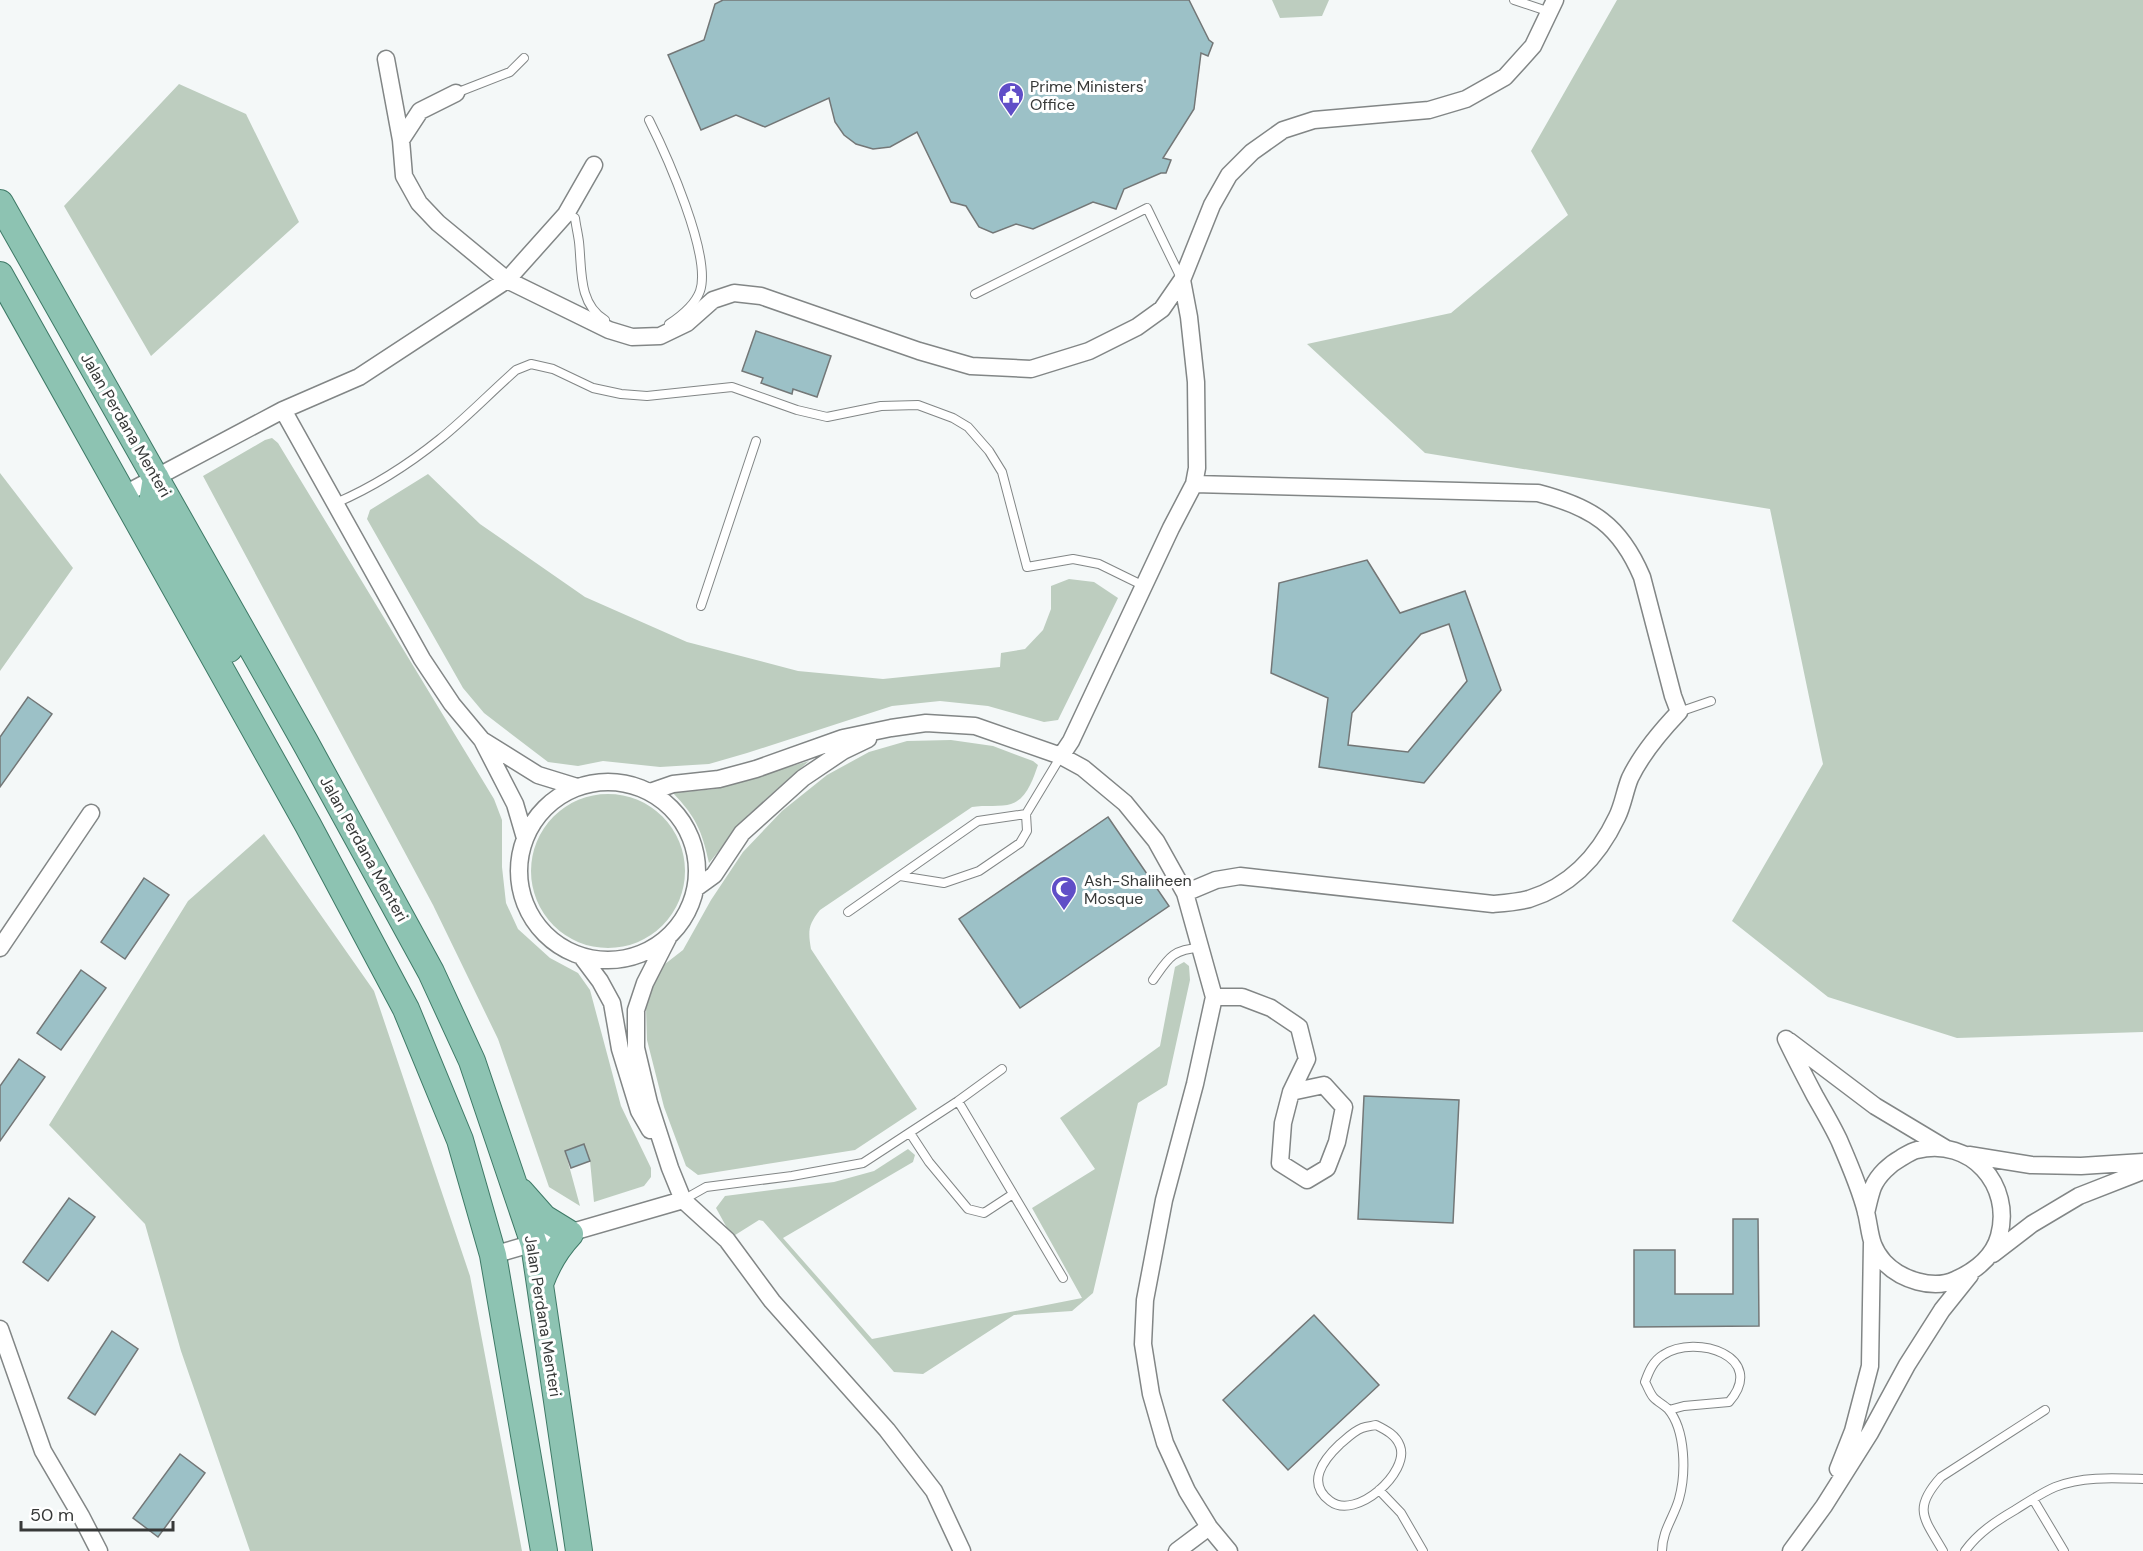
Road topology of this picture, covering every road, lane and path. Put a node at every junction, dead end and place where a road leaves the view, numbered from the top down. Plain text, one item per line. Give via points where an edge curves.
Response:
1 (1514, 0) edge
2 (1552, 6) edge
3 (524, 58) dead end
4 (386, 59) dead end
5 (456, 93) joint
6 (649, 120) dead end
7 (401, 140) junction
8 (594, 165) dead end
9 (2, 211) edge
10 (566, 214) junction
11 (0, 275) edge
12 (507, 280) junction
13 (1182, 280) junction
14 (975, 294) dead end
15 (283, 410) junction
16 (756, 441) dead end
17 (156, 478) junction
18 (1194, 484) junction
19 (123, 495) junction
20 (336, 503) junction
21 (1144, 586) junction
22 (701, 606) dead end
23 (1711, 700) dead end
24 (1679, 712) junction
25 (891, 728) junction
26 (254, 729) junction
27 (482, 740) junction
28 (1061, 756) junction
29 (577, 787) junction
30 (650, 792) junction
31 (91, 813) dead end
32 (1026, 814) junction
33 (525, 838) junction
34 (900, 876) junction
35 (696, 888) junction
36 (1185, 893) junction
37 (848, 912) dead end
38 (669, 936) junction
39 (0, 948) edge
40 (1200, 948) junction
41 (582, 957) junction
42 (1153, 980) dead end
43 (1214, 997) junction
44 (1002, 1069) dead end
45 (1291, 1092) junction
46 (958, 1101) junction
47 (910, 1133) junction
48 (1945, 1148) junction
49 (1966, 1155) junction
50 (2143, 1162) edge
51 (670, 1168) junction
52 (2143, 1171) edge
53 (513, 1182) junction
54 (1013, 1194) junction
55 (683, 1200) junction
56 (1866, 1214) junction
57 (570, 1234) junction
58 (1872, 1243) junction
59 (534, 1244) junction
60 (493, 1255) junction
61 (1988, 1257) junction
62 (1972, 1272) junction
63 (1063, 1278) dead end
64 (540, 1285) junction
65 (0, 1329) edge
66 (1669, 1410) junction
67 (2045, 1410) dead end
68 (2143, 1479) edge
69 (1379, 1490) junction
70 (2033, 1499) junction
71 (1824, 1506) junction
72 (1209, 1527) junction
73 (99, 1551) edge
74 (544, 1551) edge
75 (579, 1551) edge
76 (962, 1551) edge
77 (1177, 1551) edge
78 (1229, 1551) edge
79 (1423, 1551) edge
80 (1662, 1551) edge
81 (1791, 1551) edge
82 (1944, 1551) edge
83 (1965, 1551) edge
84 (2064, 1551) edge

1 - 2 lane
2 - 13 street via 1533,46 1504,77 1466,99 1429,110 1314,120 1283,130 1252,152 1229,176 1212,205
3 - 5 lane via 510,72
4 - 7 street
5 - 7 street via 420,111
6 - 10 lane via 669,161 703,268 700,291 685,313 667,326 651,330 620,329 597,315 583,289 574,218
7 - 12 street via 404,176 419,203
8 - 10 street
9 - 17 main road, Jalan Perdana Menteri
10 - 12 street
11 - 19 main road
12 - 13 street via 609,330 632,337 660,336 687,323 713,300 734,292 761,296 971,366 1031,369 1089,351 1137,327 1162,309
12 - 15 street via 359,377
13 - 14 lane via 1147,208
13 - 18 street via 1196,382
15 - 17 street
15 - 20 street
16 - 22 lane
17 - 19 street
17 - 26 main road via 151,508 249,686
17 - 53 main road, Jalan Perdana Menteri via 431,972 472,1061
18 - 21 street
18 - 24 street via 1538,493 1588,510 1609,526 1634,559
19 - 26 main road
20 - 21 lane via 414,459 516,370 531,364 553,369 593,388 621,394 648,396 732,387 827,417 881,406 918,405 953,417 968,427 1002,472 1027,567 1073,559 1099,564
20 - 27 street via 422,659
21 - 28 street
23 - 24 lane
24 - 36 street via 1646,751 1595,855 1556,888 1528,899 1493,904 1240,876 1216,880
25 - 28 street via 926,723 975,726
25 - 30 street via 843,738 719,779 673,784
25 - 35 street via 843,751 803,778 742,833 714,875
26 - 60 main road via 406,1009 460,1140
27 - 29 street via 538,775
27 - 33 street via 515,804
28 - 32 lane
28 - 36 street via 1083,768 1125,803 1156,841
29 - 30 street via 627,783
29 - 33 street via 555,799 537,817
30 - 35 street via 673,809 689,832 697,859
31 - 39 street
32 - 34 lane via 978,822
32 - 34 lane via 1027,831 1020,843 979,871 944,883
33 - 41 street via 519,867 522,896 535,923 555,944
34 - 37 lane
35 - 38 street via 686,914
36 - 40 street
38 - 41 street via 643,954 613,961
38 - 51 street via 645,982 636,1010 636,1048
40 - 42 lane via 1170,955
40 - 43 street
41 - 51 street via 612,1003 620,1049 639,1111
43 - 45 street via 1242,997 1271,1008 1299,1027 1307,1059
43 - 72 street via 1157,1234 1145,1300 1143,1344 1151,1394 1165,1443
44 - 46 lane
45 - 45 street via 1283,1123 1280,1162 1307,1180 1327,1168 1344,1107 1324,1085
46 - 47 lane
46 - 54 lane
47 - 54 lane via 968,1209 984,1213
47 - 55 lane via 863,1163 706,1187
48 - 49 street
48 - 56 street via 1916,1150 1891,1163 1873,1186
48 - 56 street via 1875,1106 1786,1039 1838,1138
49 - 50 street via 2031,1165
49 - 61 street via 1982,1166 2001,1201 1998,1240
51 - 55 street
52 - 61 street via 2079,1196
53 - 57 main road via 544,1218
53 - 59 main road, Jalan Perdana Menteri
54 - 63 lane
55 - 57 street
55 - 76 street via 727,1240 772,1301 887,1430 934,1491
56 - 58 street
57 - 59 street
57 - 64 main road via 555,1250
58 - 62 street via 1894,1270 1927,1284 1950,1282
58 - 71 street via 1870,1366 1853,1431
59 - 60 street
59 - 64 main road, Jalan Perdana Menteri
60 - 74 main road
61 - 62 street
62 - 71 street via 1907,1365
64 - 75 main road, Jalan Perdana Menteri
65 - 73 street via 43,1451
66 - 66 lane via 1652,1397 1645,1382 1650,1367 1662,1355 1677,1348 1711,1348 1738,1366 1741,1382 1729,1402
66 - 80 lane via 1678,1428 1684,1482 1666,1526
67 - 82 lane via 1941,1477 1929,1491 1922,1507 1926,1522
68 - 70 lane via 2081,1480
69 - 69 lane via 1363,1503 1348,1507 1334,1504 1318,1486 1327,1457 1355,1432 1376,1425 1390,1432 1401,1446 1400,1462
69 - 79 lane via 1401,1513
70 - 83 lane via 1998,1520
70 - 84 lane
71 - 81 street
72 - 77 street
72 - 78 street

